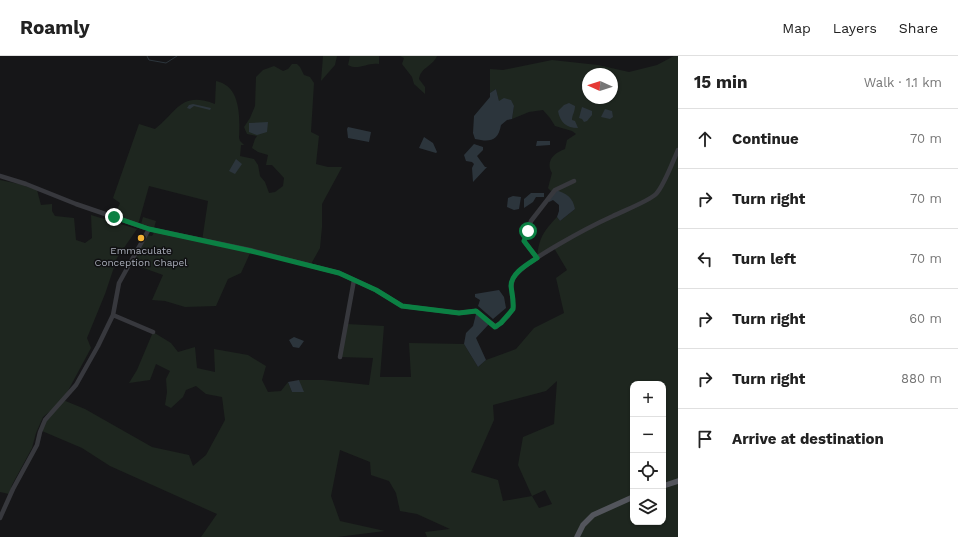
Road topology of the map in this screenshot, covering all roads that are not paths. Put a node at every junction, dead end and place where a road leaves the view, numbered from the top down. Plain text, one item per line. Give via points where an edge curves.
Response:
1 (678, 150) edge
2 (0, 176) edge
3 (574, 181) dead end
4 (149, 229) junction
5 (537, 258) junction
6 (354, 280) junction
7 (113, 315) junction
8 (153, 332) dead end
9 (340, 357) dead end
10 (678, 481) edge
11 (666, 485) edge
12 (630, 498) edge
13 (0, 518) edge
14 (577, 537) edge

1 - 5 street via 655,194
2 - 4 street
3 - 5 street via 555,190 532,222 524,241
4 - 6 street via 250,250 339,273
4 - 7 street via 119,283
5 - 6 street via 514,276 511,284 513,309 496,327 476,311 459,313 402,306
6 - 9 street
7 - 8 street
7 - 13 street via 76,385 45,420 37,445
10 - 11 main road
12 - 14 main road via 593,515 583,525

